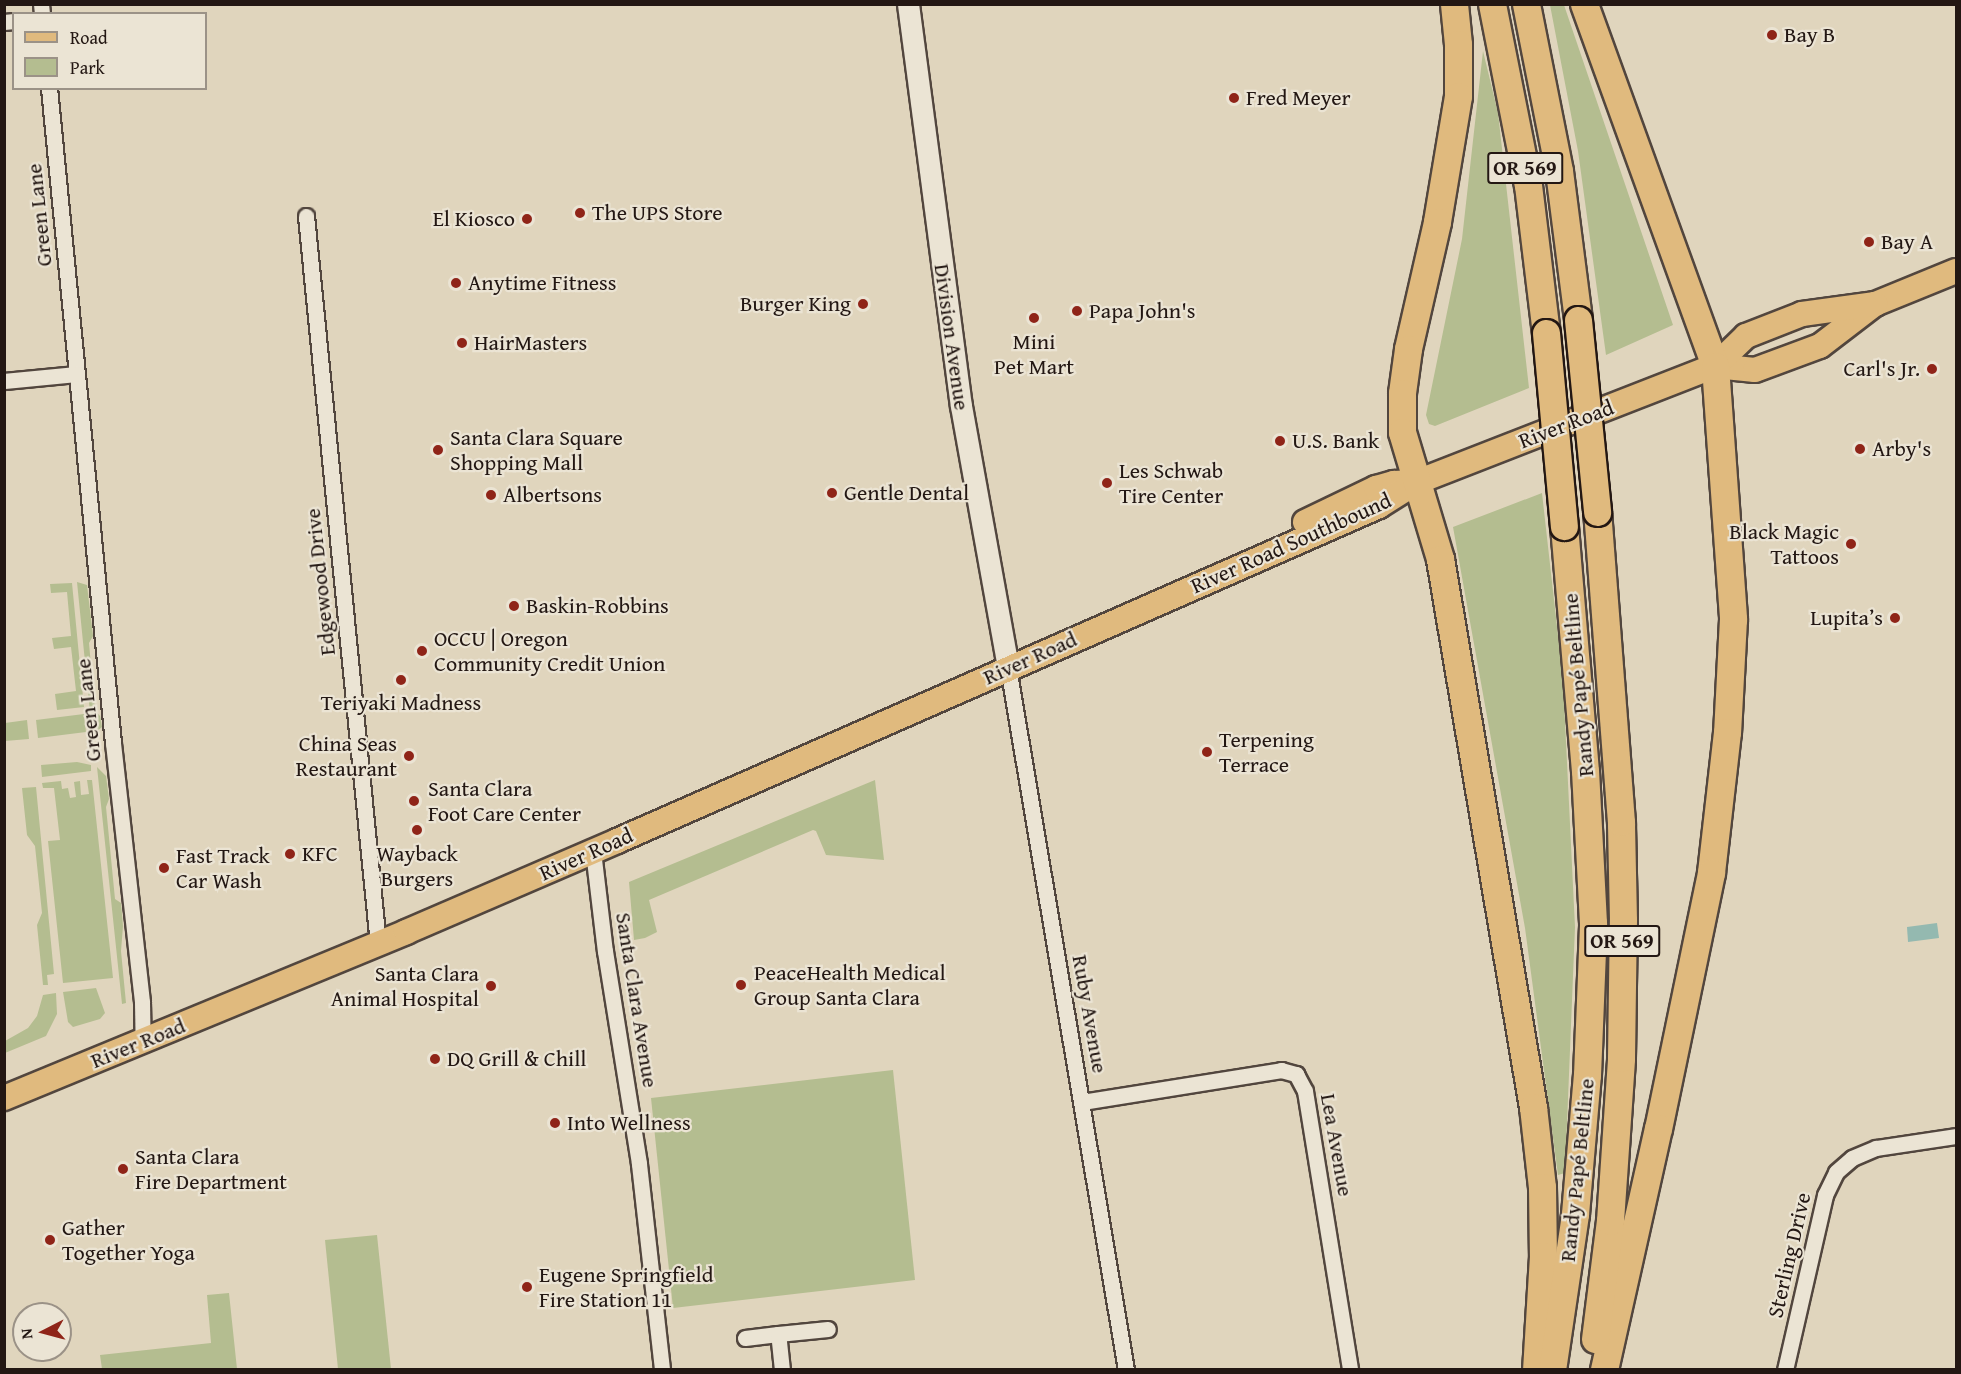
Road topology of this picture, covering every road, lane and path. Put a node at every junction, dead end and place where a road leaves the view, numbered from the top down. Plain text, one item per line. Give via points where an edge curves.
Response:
1 (908, 4) edge
2 (1454, 4) edge
3 (1492, 4) edge
4 (1526, 4) edge
5 (1584, 4) edge
6 (49, 90) edge
7 (306, 216) dead end
8 (1956, 271) edge
9 (1875, 304) junction
10 (1715, 366) junction
11 (77, 374) junction
12 (4, 381) edge
13 (1417, 482) junction
14 (1008, 667) junction
15 (593, 851) junction
16 (378, 944) junction
17 (143, 1041) junction
18 (4, 1098) edge
19 (1082, 1102) junction
20 (1956, 1136) edge
21 (828, 1329) dead end
22 (778, 1334) junction
23 (744, 1338) dead end
24 (662, 1370) edge
25 (782, 1370) edge
26 (1126, 1370) edge
27 (1350, 1370) edge
28 (1536, 1370) edge
29 (1552, 1370) edge
30 (1590, 1370) edge
31 (1604, 1370) edge
32 (1785, 1370) edge

1 - 14 street, Division Avenue via 961,406
2 - 13 highway via 1457,108 1402,393 1404,442
3 - 29 highway, Randy Papé Beltline / OR 569, bridge via 1528,185 1546,333 1585,771 1593,923 1587,1075 1575,1214
4 - 30 highway, Randy Papé Beltline / OR 569, bridge via 1559,171 1578,320 1621,822 1621,1058 1610,1221
5 - 10 highway
6 - 11 street, Green Lane
7 - 16 street, Edgewood Drive
8 - 9 main road, River Road
9 - 10 main road, River Road via 1792,318 1746,336
9 - 10 main road, River Road via 1820,346 1755,370
10 - 13 main road, River Road
10 - 31 highway via 1733,619 1727,732 1711,873
11 - 12 street
11 - 17 street, Green Lane
13 - 14 main road, River Road via 1394,483 1363,494 1242,552 1163,600
13 - 28 highway via 1440,559 1533,1107 1542,1187 1543,1256
14 - 15 main road, River Road
14 - 19 street, Ruby Avenue
15 - 16 main road, River Road
15 - 24 street, Santa Clara Avenue via 604,951 639,1164
16 - 17 main road, River Road
17 - 18 main road, River Road
19 - 26 street, Ruby Avenue
19 - 27 street, Lea Avenue via 1281,1070 1296,1074 1305,1091
20 - 32 street, Sterling Drive via 1876,1148 1852,1158 1836,1172 1825,1195
21 - 22 street
22 - 23 street
22 - 25 street

